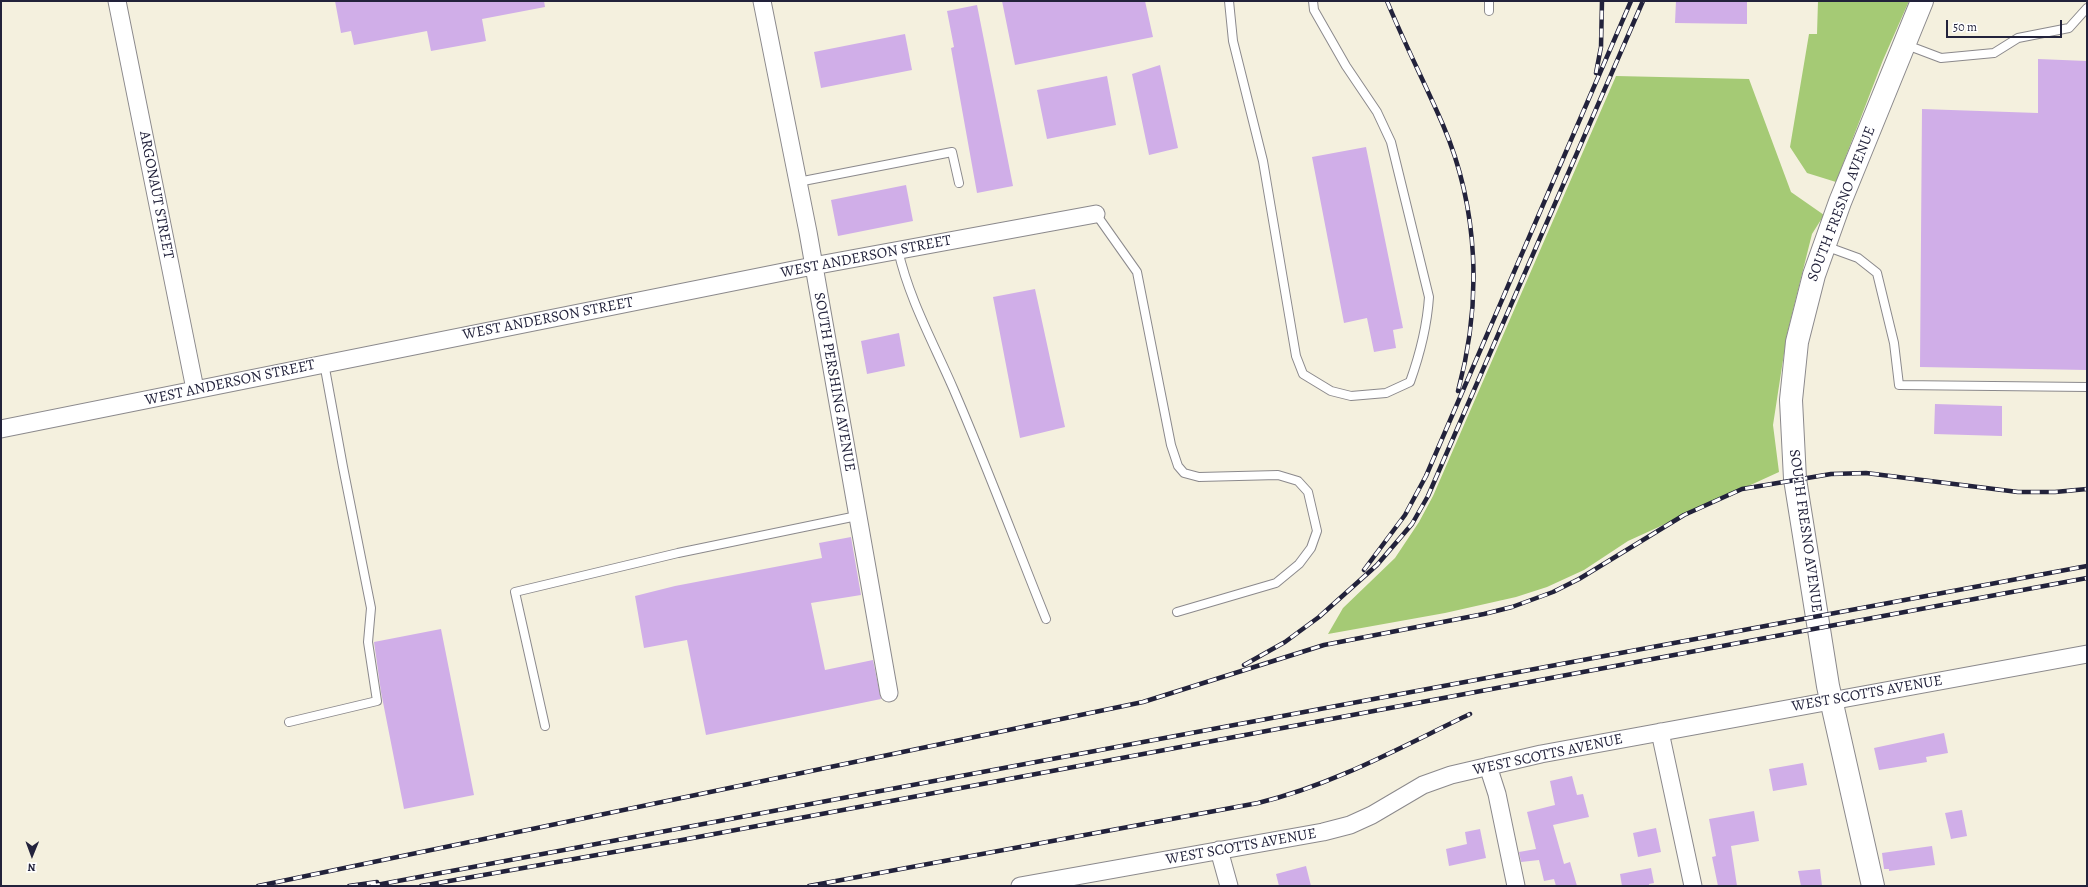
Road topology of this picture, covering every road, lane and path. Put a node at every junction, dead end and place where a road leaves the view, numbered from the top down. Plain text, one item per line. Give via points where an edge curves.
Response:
1 (117, 1) edge
2 (762, 1) edge
3 (1229, 1) edge
4 (1313, 1) edge
5 (1489, 1) edge
6 (1922, 1) edge
7 (2087, 8) edge
8 (1489, 11) dead end
9 (1904, 44) junction
10 (798, 182) junction
11 (959, 183) dead end
12 (1096, 214) joint
13 (1825, 246) junction
14 (898, 250) junction
15 (813, 266) junction
16 (324, 363) junction
17 (2087, 387) edge
18 (195, 389) junction
19 (1, 429) edge
20 (857, 516) junction
21 (1176, 612) dead end
22 (1046, 619) dead end
23 (2087, 654) edge
24 (889, 692) dead end
25 (1832, 700) junction
26 (289, 722) dead end
27 (545, 726) dead end
28 (1660, 732) junction
29 (1488, 766) junction
30 (1219, 850) junction
31 (1020, 886) edge
32 (1229, 886) edge
33 (1516, 886) edge
34 (1693, 886) edge
35 (1873, 886) edge

1 - 18 street, ARGONAUT STREET
2 - 10 street, SOUTH PERSHING AVENUE
3 - 4 lane via 1233,41 1263,161 1296,356 1303,374 1331,391 1351,396 1386,393 1410,382 1427,320 1429,297 1392,142 1377,112 1346,66 1314,10
5 - 8 lane
6 - 9 street, SOUTH FRESNO AVENUE
7 - 9 lane via 2069,28 2018,38 1994,53 1941,58
9 - 13 street, SOUTH FRESNO AVENUE
10 - 11 lane via 952,152
10 - 15 street, SOUTH PERSHING AVENUE
12 - 14 street, WEST ANDERSON STREET
12 - 21 lane via 1138,272 1171,445 1178,466 1184,473 1199,477 1278,476 1298,481 1308,492 1316,531 1311,548 1299,564 1276,583
13 - 17 lane via 1858,258 1877,273 1894,343 1899,385
13 - 25 street, SOUTH FRESNO AVENUE via 1814,275 1797,342 1791,400 1795,479
14 - 15 street, WEST ANDERSON STREET
14 - 22 lane via 918,311 953,388
15 - 16 street, WEST ANDERSON STREET
15 - 20 street, SOUTH PERSHING AVENUE
16 - 18 street, WEST ANDERSON STREET
16 - 26 lane via 371,608 368,642 377,701
18 - 19 street, WEST ANDERSON STREET
20 - 24 street, SOUTH PERSHING AVENUE
20 - 27 lane via 678,553 515,592
23 - 25 street, WEST SCOTTS AVENUE
25 - 28 street, WEST SCOTTS AVENUE
25 - 35 street, SOUTH FRESNO AVENUE
28 - 29 street, WEST SCOTTS AVENUE
28 - 34 street
29 - 30 street, WEST SCOTTS AVENUE via 1423,785 1350,825
29 - 33 street via 1497,794
30 - 31 street, WEST SCOTTS AVENUE
30 - 32 street

